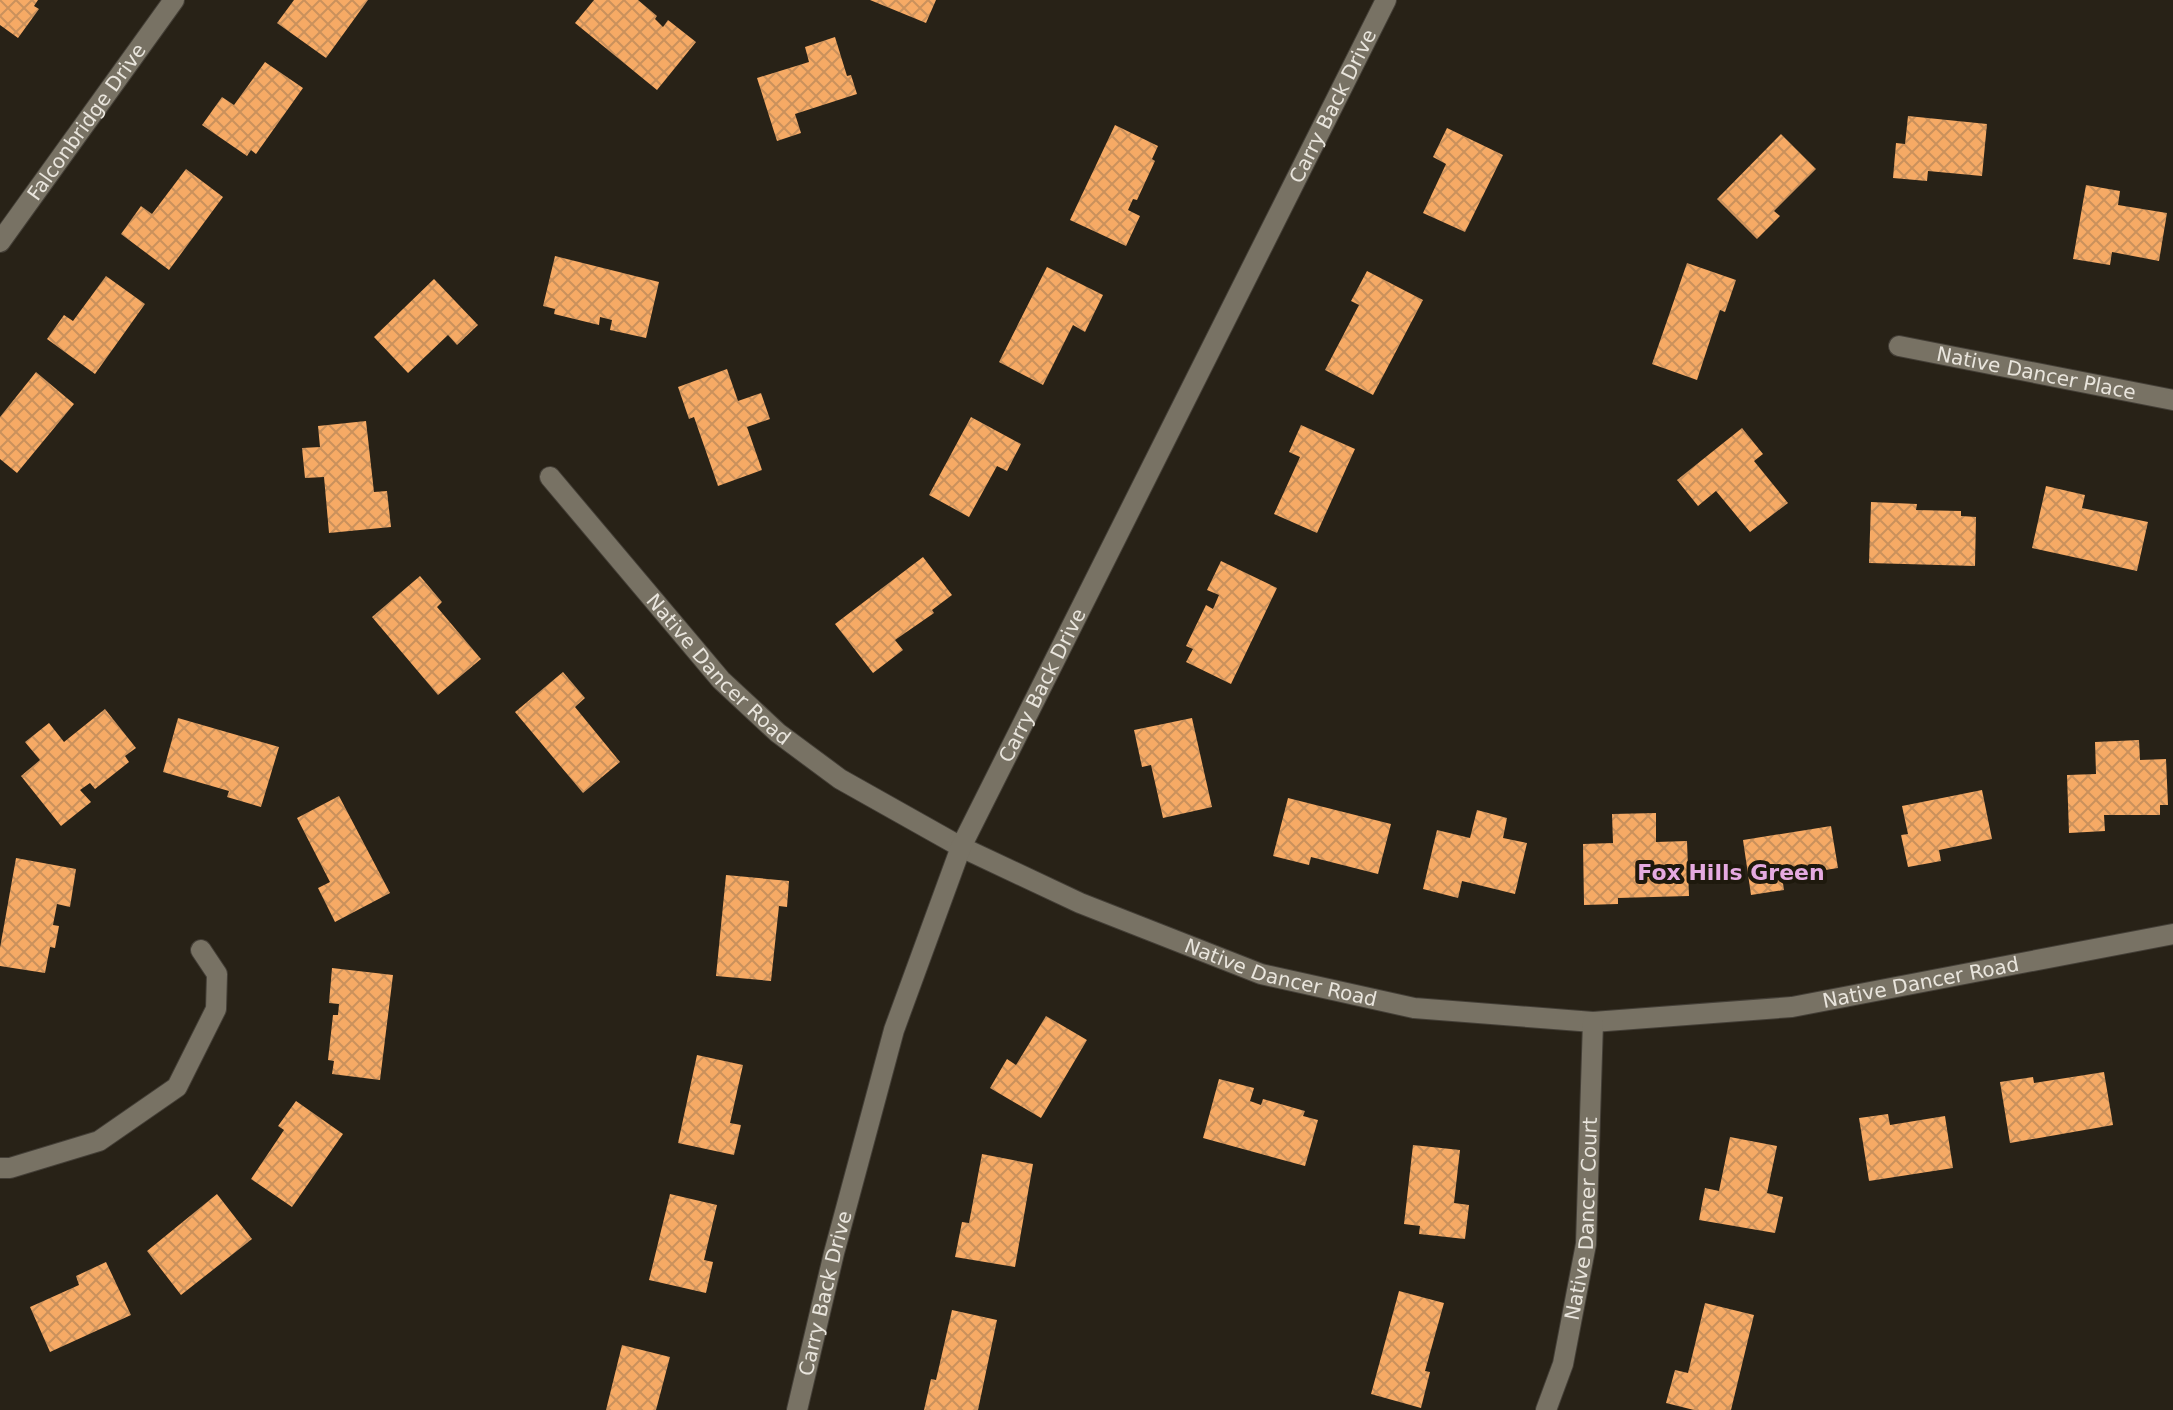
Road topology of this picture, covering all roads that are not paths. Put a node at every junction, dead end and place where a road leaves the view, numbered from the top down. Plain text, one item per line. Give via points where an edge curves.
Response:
1 (174, 0) edge
2 (1386, 0) edge
3 (0, 242) edge
4 (1899, 346) dead end
5 (2173, 400) edge
6 (550, 477) dead end
7 (961, 847) junction
8 (2173, 934) edge
9 (201, 950) dead end
10 (1593, 1022) junction
11 (0, 1168) edge
12 (797, 1410) edge
13 (1546, 1410) edge

1 - 3 street, Falconbridge Drive
2 - 7 street, Carry Back Drive
4 - 5 street, Native Dancer Place
6 - 7 street, Native Dancer Road via 721,680 778,733 840,779
7 - 10 street, Native Dancer Road via 1080,903 1261,974 1414,1008
7 - 12 street, Carry Back Drive via 894,1030
8 - 10 street, Native Dancer Road via 1792,1007
9 - 11 street via 217,974 216,1009 177,1087 99,1141
10 - 13 street, Native Dancer Court via 1586,1244 1563,1364

